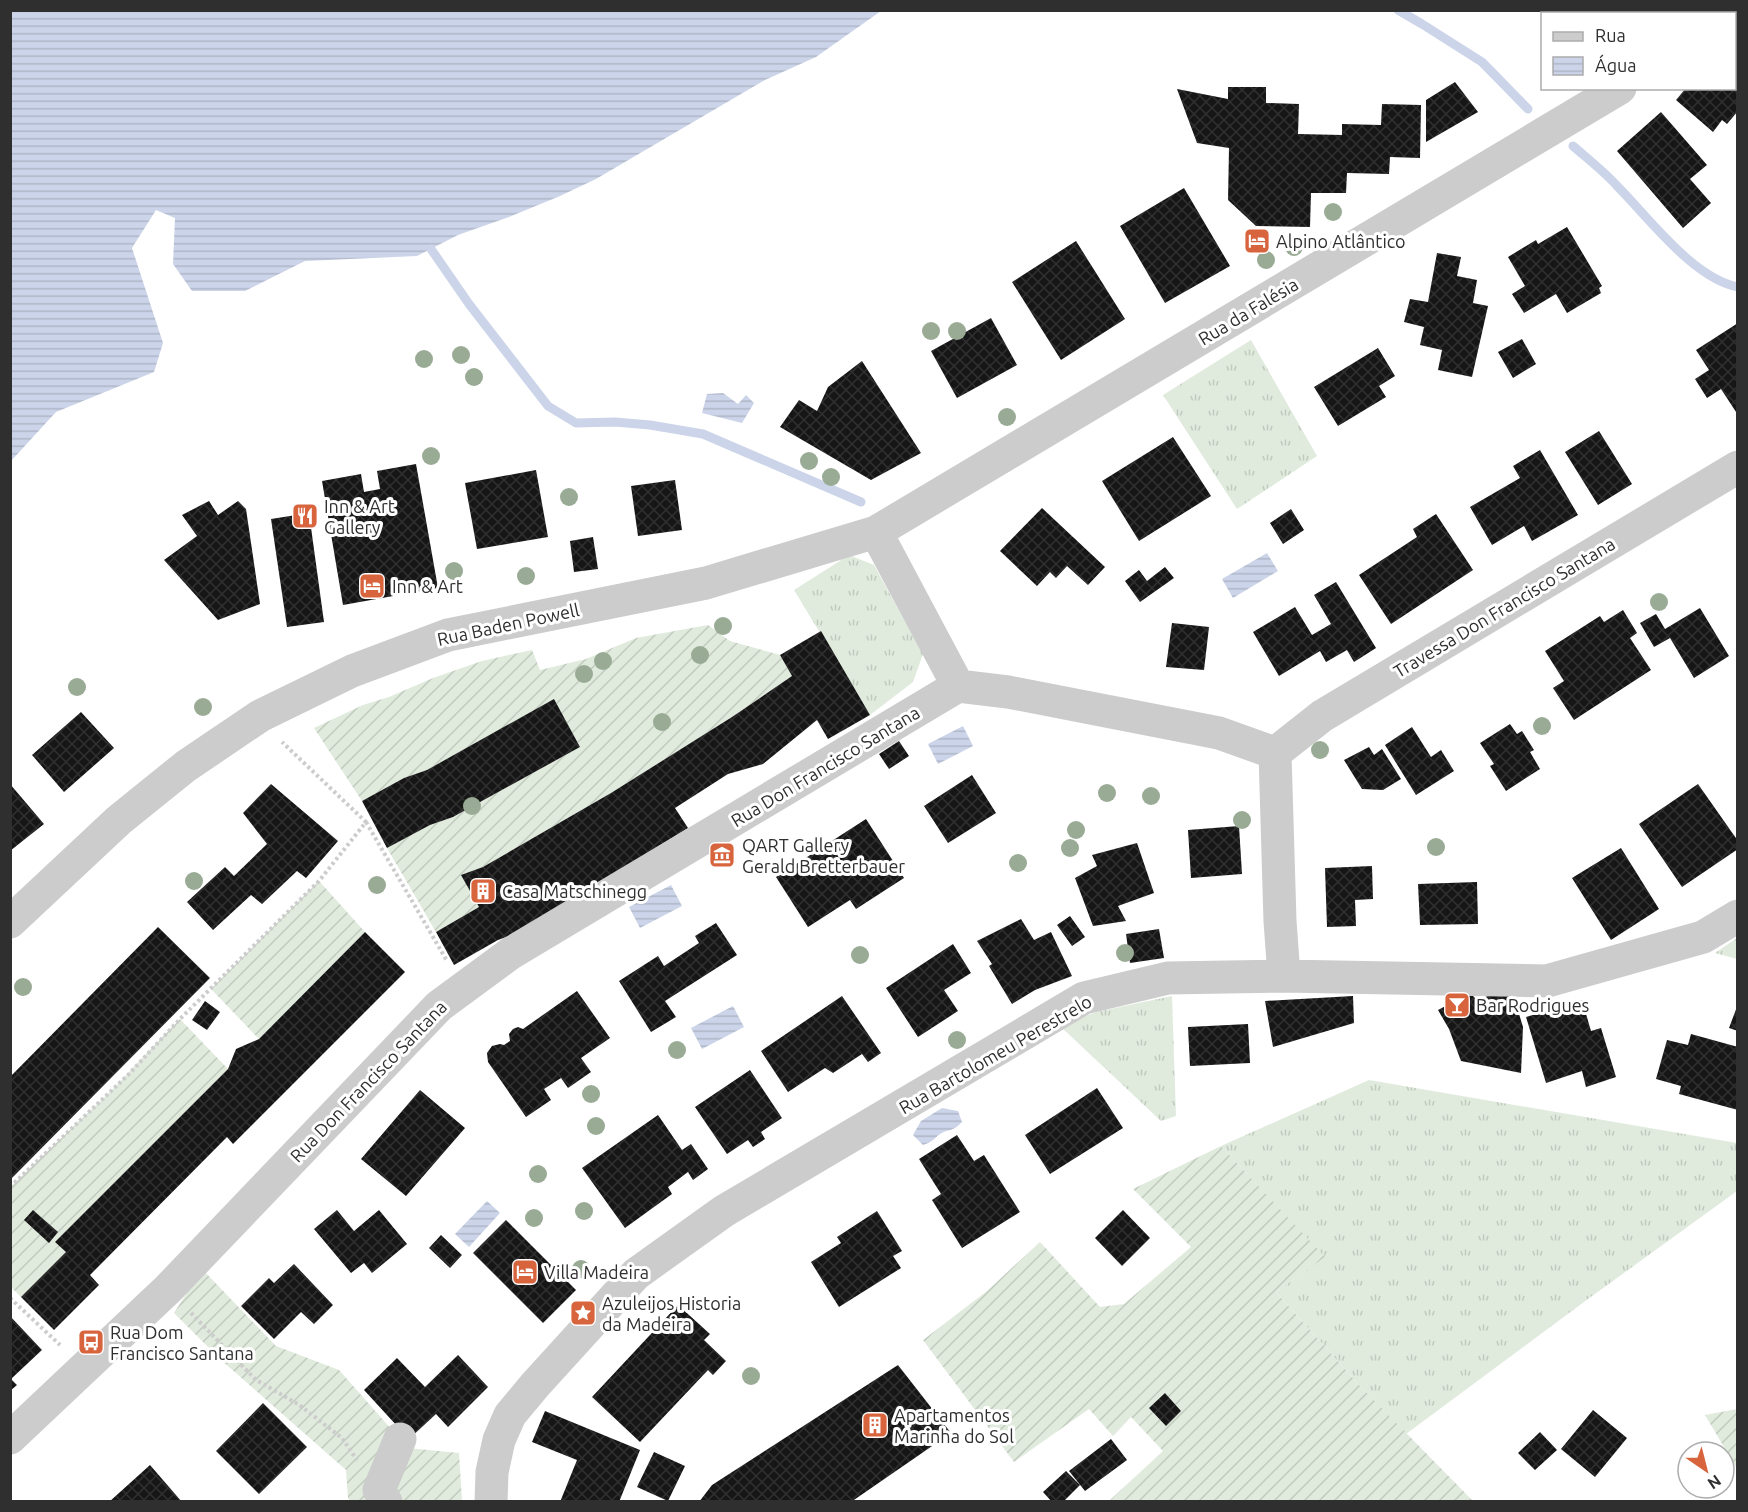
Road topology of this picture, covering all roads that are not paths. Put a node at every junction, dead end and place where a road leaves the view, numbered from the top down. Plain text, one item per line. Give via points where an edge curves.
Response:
1 (1617, 90) edge
2 (1737, 467) edge
3 (876, 532) junction
4 (958, 686) junction
5 (1275, 753) junction
6 (1737, 916) edge
7 (10, 922) edge
8 (1284, 976) junction
9 (10, 1438) edge
10 (400, 1439) dead end
11 (382, 1496) edge
12 (491, 1502) edge

1 - 3 street, Rua da Falésia
2 - 5 street, Travessa Don Francisco Santana via 1322,716
3 - 4 street
3 - 7 street, Rua Baden Powell via 705,584 448,635 352,670 260,716 186,766 118,819
4 - 5 street via 1219,733
4 - 9 street, Rua Don Francisco Santana via 511,953 439,1006 168,1289
5 - 8 street
6 - 8 street, Rua Bartolomeu Perestrelo via 1703,937 1547,981
8 - 12 street, Rua Bartolomeu Perestrelo via 1168,978 1084,998 724,1211 636,1274 510,1415 492,1472
10 - 11 street

